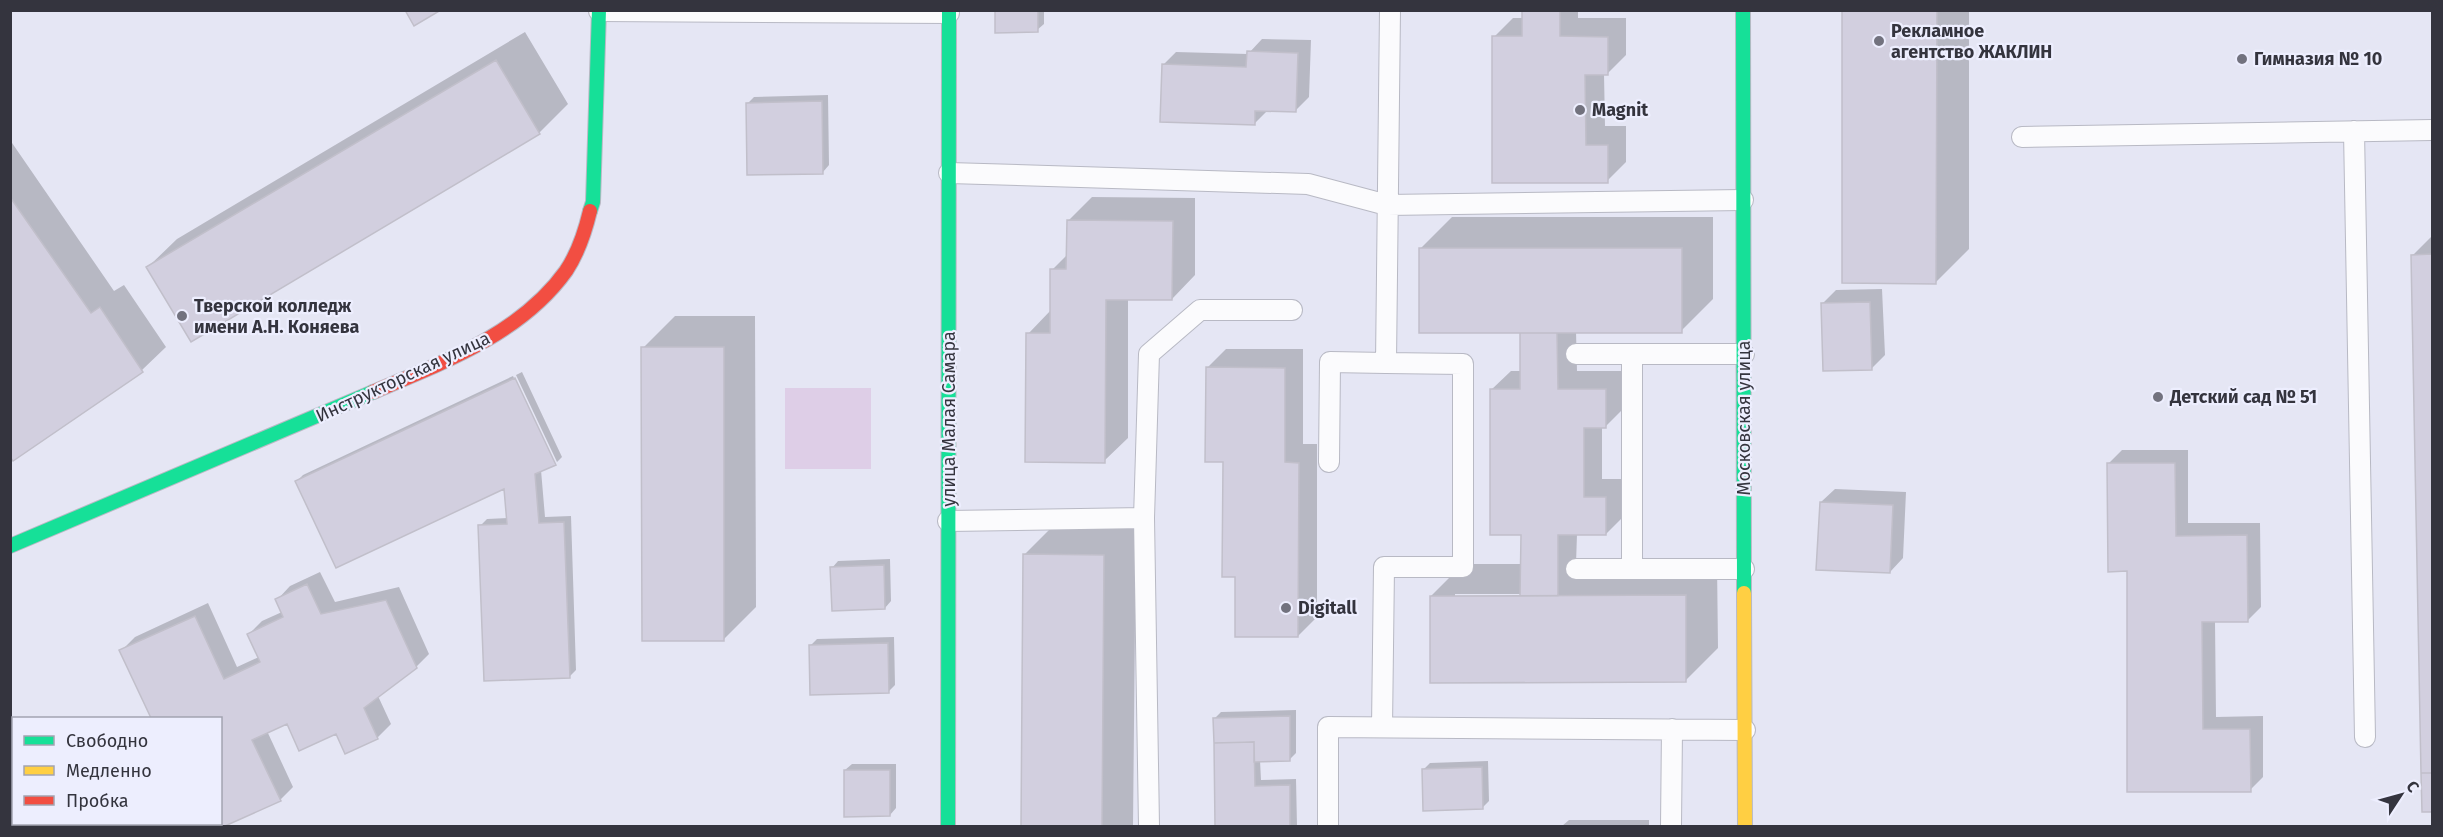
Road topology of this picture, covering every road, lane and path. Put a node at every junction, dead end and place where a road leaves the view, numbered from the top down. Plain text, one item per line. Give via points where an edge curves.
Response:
1 (1390, 10) edge
2 (1743, 10) edge
3 (599, 11) edge
4 (741, 11) edge
5 (949, 12) edge
6 (2433, 130) edge
7 (2354, 131) junction
8 (2022, 137) dead end
9 (949, 173) junction
10 (1743, 200) junction
11 (1387, 205) junction
12 (1292, 309) dead end
13 (1576, 354) dead end
14 (1632, 354) junction
15 (1744, 354) junction
16 (1386, 363) junction
17 (1329, 462) dead end
18 (1144, 518) junction
19 (948, 521) junction
20 (10, 546) edge
21 (1576, 569) dead end
22 (1632, 569) junction
23 (1744, 569) junction
24 (1382, 728) junction
25 (1672, 729) junction
26 (1745, 730) junction
27 (2365, 737) dead end
28 (948, 826) edge
29 (1149, 826) edge
30 (1328, 826) edge
31 (1671, 826) edge
32 (1745, 826) edge

1 - 11 lane
2 - 10 street, Московская улица
3 - 4 lane
3 - 20 street, Инструкторская улица via 593,202 576,253 556,284 531,310 503,330 430,368
4 - 5 lane
5 - 9 street, улица Малая Самара
6 - 7 lane
7 - 8 lane
7 - 27 lane
9 - 11 lane via 1308,184
9 - 19 street, улица Малая Самара
10 - 11 lane
10 - 15 street, Московская улица
11 - 16 lane
12 - 18 lane via 1200,310 1149,354
13 - 14 lane
14 - 15 lane
14 - 22 lane
15 - 23 street, Московская улица
16 - 17 lane via 1330,362
16 - 24 lane via 1463,364 1463,567 1384,567
18 - 19 lane
18 - 29 lane
19 - 28 street, улица Малая Самара
21 - 22 lane
22 - 23 lane
23 - 26 street, Московская улица
24 - 25 lane
24 - 30 lane via 1328,727
25 - 26 lane
25 - 31 lane
26 - 32 street, Московская улица

